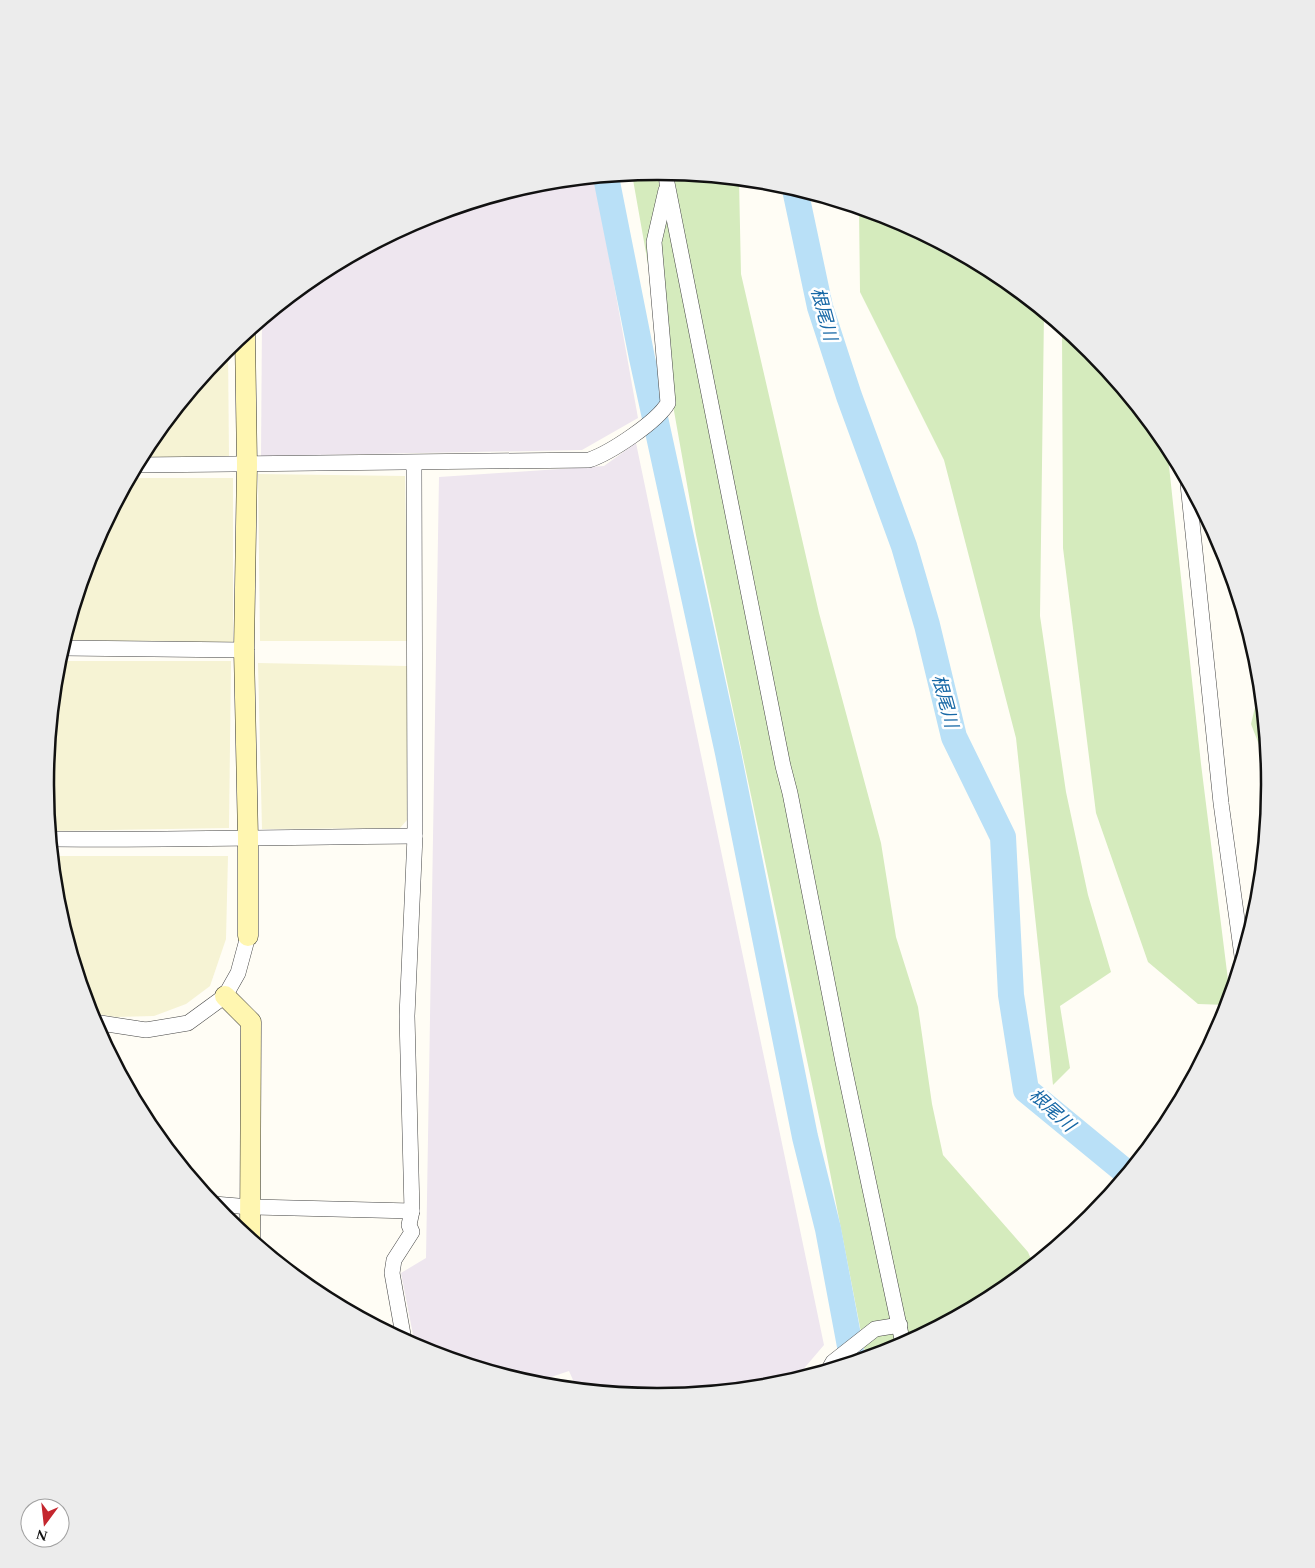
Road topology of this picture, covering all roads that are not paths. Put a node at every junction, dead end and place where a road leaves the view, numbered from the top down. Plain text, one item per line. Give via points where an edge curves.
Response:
1 (667, 180) edge
2 (667, 180) edge
3 (245, 343) edge
4 (414, 462) junction
5 (146, 465) edge
6 (247, 465) junction
7 (1190, 500) edge
8 (69, 648) edge
9 (244, 650) junction
10 (415, 836) junction
11 (248, 838) junction
12 (57, 839) edge
13 (248, 936) joint
14 (1240, 943) edge
15 (225, 996) junction
16 (104, 1024) edge
17 (225, 1205) edge
18 (250, 1207) junction
19 (412, 1210) junction
20 (250, 1229) edge
21 (900, 1325) junction
22 (402, 1331) edge
23 (902, 1336) edge
24 (834, 1361) edge

1 - 4 street via 654,242 668,403 664,411 601,456 589,460
2 - 21 street via 843,1062
3 - 6 street
4 - 6 street
4 - 10 street
5 - 6 street
6 - 9 street
7 - 14 street via 1221,803
8 - 9 street
9 - 11 street
10 - 11 street
10 - 19 street via 407,1016
11 - 12 street
11 - 13 street
13 - 15 street via 238,973
15 - 16 street via 188,1023 146,1030
15 - 18 street via 251,1022
17 - 18 street
18 - 19 street
18 - 20 street
19 - 22 street via 409,1225 412,1232 394,1260 392,1273
21 - 23 street
21 - 24 street via 874,1329

